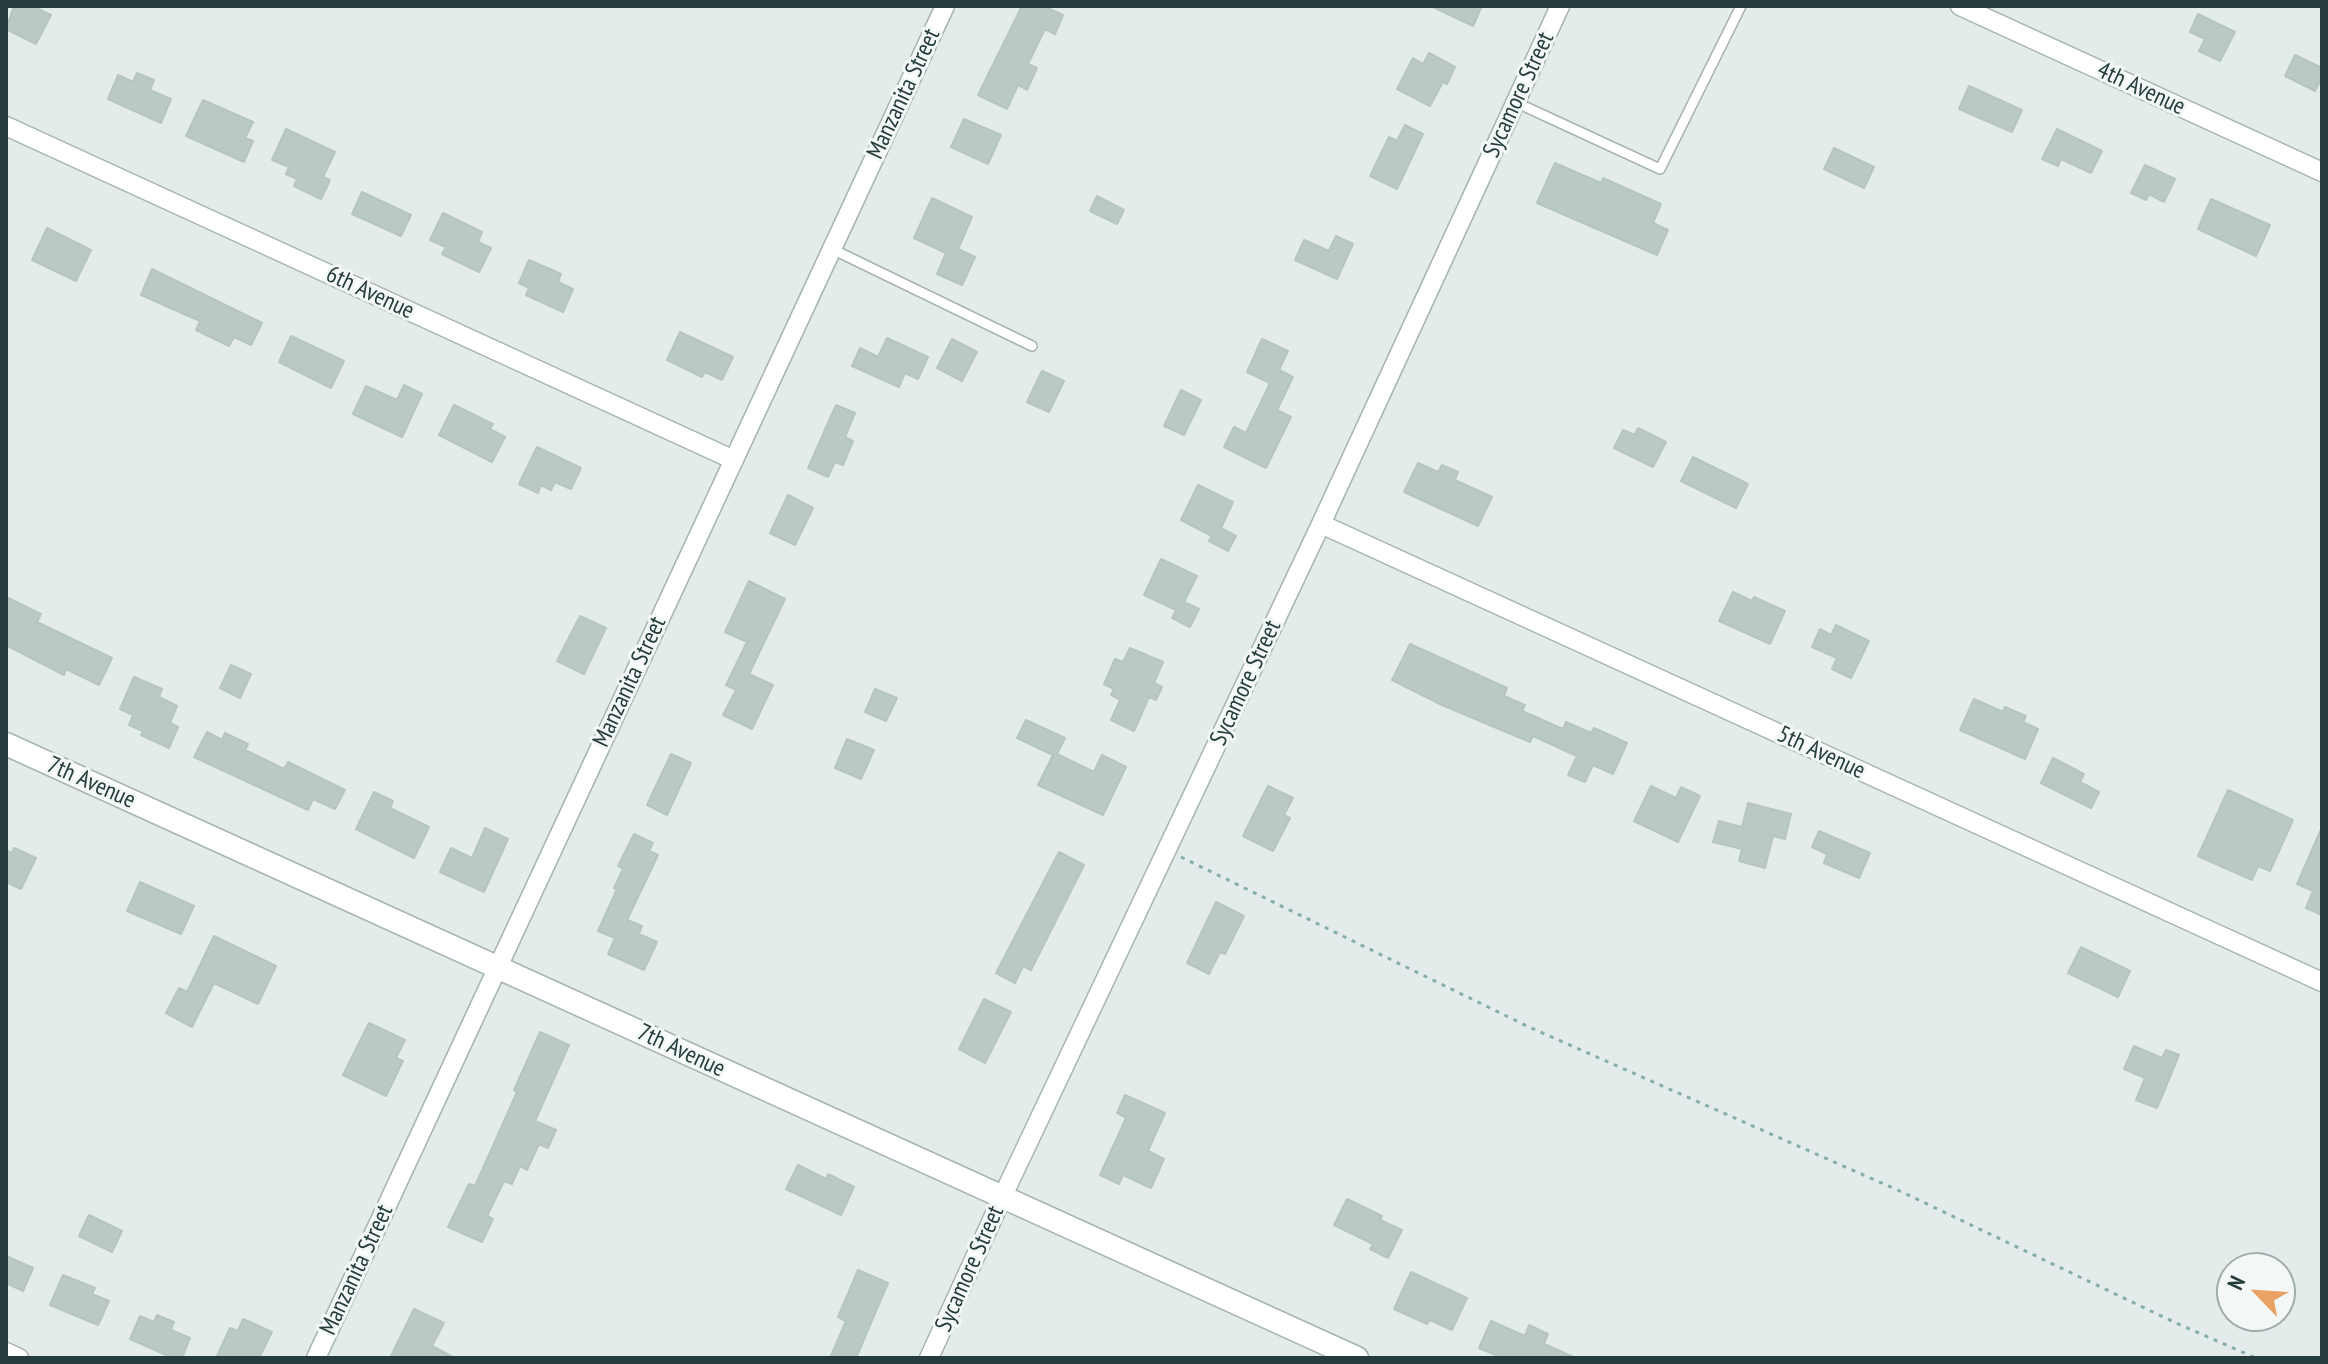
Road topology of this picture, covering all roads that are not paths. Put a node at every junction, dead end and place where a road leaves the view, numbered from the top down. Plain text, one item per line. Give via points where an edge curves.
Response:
1 (945, 6) edge
2 (1560, 6) edge
3 (1741, 6) edge
4 (1960, 6) edge
5 (1515, 102) junction
6 (6, 126) edge
7 (2322, 172) edge
8 (832, 249) junction
9 (1032, 346) dead end
10 (734, 460) junction
11 (1321, 524) junction
12 (6, 744) edge
13 (498, 967) junction
14 (2322, 982) edge
15 (1002, 1197) junction
16 (6, 1352) edge
17 (19, 1358) edge
18 (316, 1358) edge
19 (929, 1358) edge
20 (1357, 1358) edge

1 - 8 street, Manzanita Street
2 - 5 street, Sycamore Street
3 - 5 lane via 1660,169
4 - 7 street, 4th Avenue
5 - 11 street, Sycamore Street
6 - 10 street, 6th Avenue
8 - 9 lane
8 - 10 street, Manzanita Street
10 - 13 street, Manzanita Street
11 - 14 street, 5th Avenue
11 - 15 street, Sycamore Street
12 - 13 street, 7th Avenue
13 - 15 street, 7th Avenue
13 - 18 street, Manzanita Street
15 - 19 street, Sycamore Street
15 - 20 street, 7th Avenue
16 - 17 street

